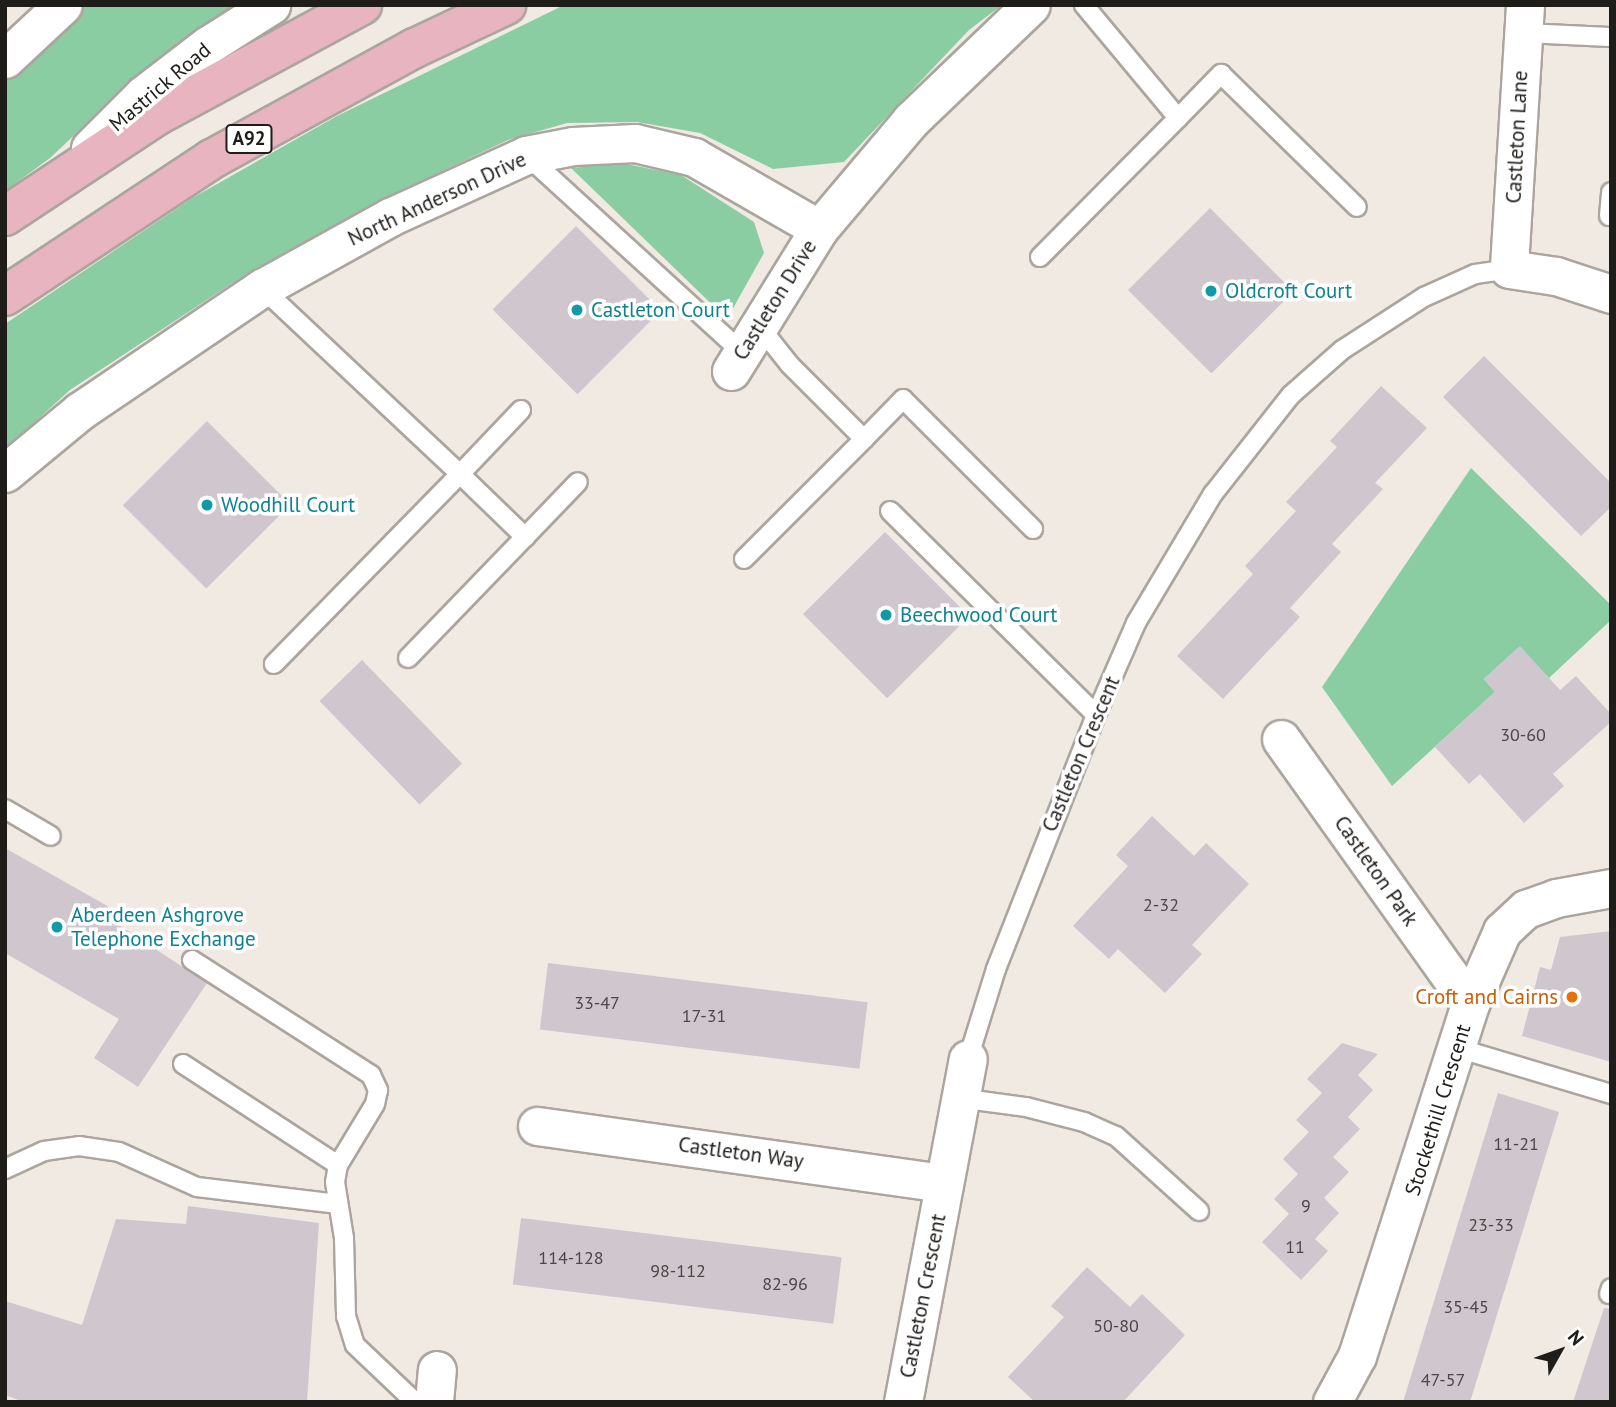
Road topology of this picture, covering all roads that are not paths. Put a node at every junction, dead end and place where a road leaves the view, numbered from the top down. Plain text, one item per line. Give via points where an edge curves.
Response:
1 (63, 5) edge
2 (271, 5) edge
3 (362, 5) edge
4 (506, 5) edge
5 (1031, 5) edge
6 (1084, 5) edge
7 (1524, 19) edge
8 (1611, 37) edge
9 (5, 59) edge
10 (1178, 117) junction
11 (526, 155) junction
12 (57, 181) junction
13 (1611, 192) edge
14 (1357, 207) dead end
15 (5, 216) edge
16 (1609, 216) dead end
17 (819, 229) junction
18 (1040, 257) dead end
19 (1509, 269) junction
20 (262, 288) junction
21 (1611, 294) edge
22 (5, 296) edge
23 (744, 350) junction
24 (521, 410) dead end
25 (864, 439) junction
26 (5, 473) edge
27 (460, 474) junction
28 (578, 482) dead end
29 (890, 510) dead end
30 (1033, 529) dead end
31 (525, 537) junction
32 (744, 559) dead end
33 (408, 658) dead end
34 (274, 664) dead end
35 (1096, 715) junction
36 (1281, 739) dead end
37 (5, 809) edge
38 (51, 836) dead end
39 (1611, 888) edge
40 (192, 960) dead end
41 (1470, 1004) junction
42 (1457, 1048) junction
43 (968, 1059) joint
44 (183, 1063) dead end
45 (1611, 1094) edge
46 (959, 1098) junction
47 (537, 1126) dead end
48 (338, 1165) junction
49 (5, 1169) edge
50 (944, 1183) junction
51 (338, 1205) junction
52 (1199, 1211) dead end
53 (415, 1402) edge
54 (903, 1402) edge
55 (1332, 1402) edge

1 - 9 street
2 - 12 street, Mastrick Road via 208,45 143,95
3 - 12 main road via 156,117
4 - 22 main road, A92 via 415,48 212,159
5 - 17 street via 911,120
6 - 10 lane
7 - 8 lane
7 - 19 street, Castleton Lane
10 - 14 lane via 1221,74
10 - 18 lane
11 - 17 street, North Anderson Drive via 573,146 635,143 694,157
11 - 20 street, North Anderson Drive via 390,217
11 - 23 lane
12 - 15 main road
13 - 16 lane
17 - 23 street, Castleton Drive
19 - 21 street via 1556,276
19 - 35 lane, Castleton Crescent via 1475,274 1424,297 1342,350 1291,395 1213,494 1169,563
20 - 26 street, North Anderson Drive via 80,411
20 - 27 lane
23 - 25 lane via 790,365
24 - 27 lane
25 - 30 lane via 903,399
25 - 32 lane
27 - 31 lane
27 - 34 lane
28 - 31 lane
29 - 35 lane
31 - 33 lane
35 - 43 lane, Castleton Crescent via 996,969
36 - 41 street, Castleton Park
37 - 38 lane
39 - 41 street, Stockethill Crescent via 1526,909 1502,931
40 - 48 lane via 371,1075 378,1090 374,1104
41 - 42 street, Stockethill Crescent
42 - 45 lane
42 - 55 street, Stockethill Crescent via 1392,1259 1357,1356
43 - 46 street, Castleton Crescent
44 - 48 lane
46 - 50 street, Castleton Crescent
46 - 52 lane via 1026,1107 1084,1122 1116,1136
47 - 50 street, Castleton Way
48 - 51 lane
49 - 51 lane via 44,1151 79,1146 119,1152 197,1187
50 - 54 street, Castleton Crescent
51 - 53 lane via 348,1332 370,1363

